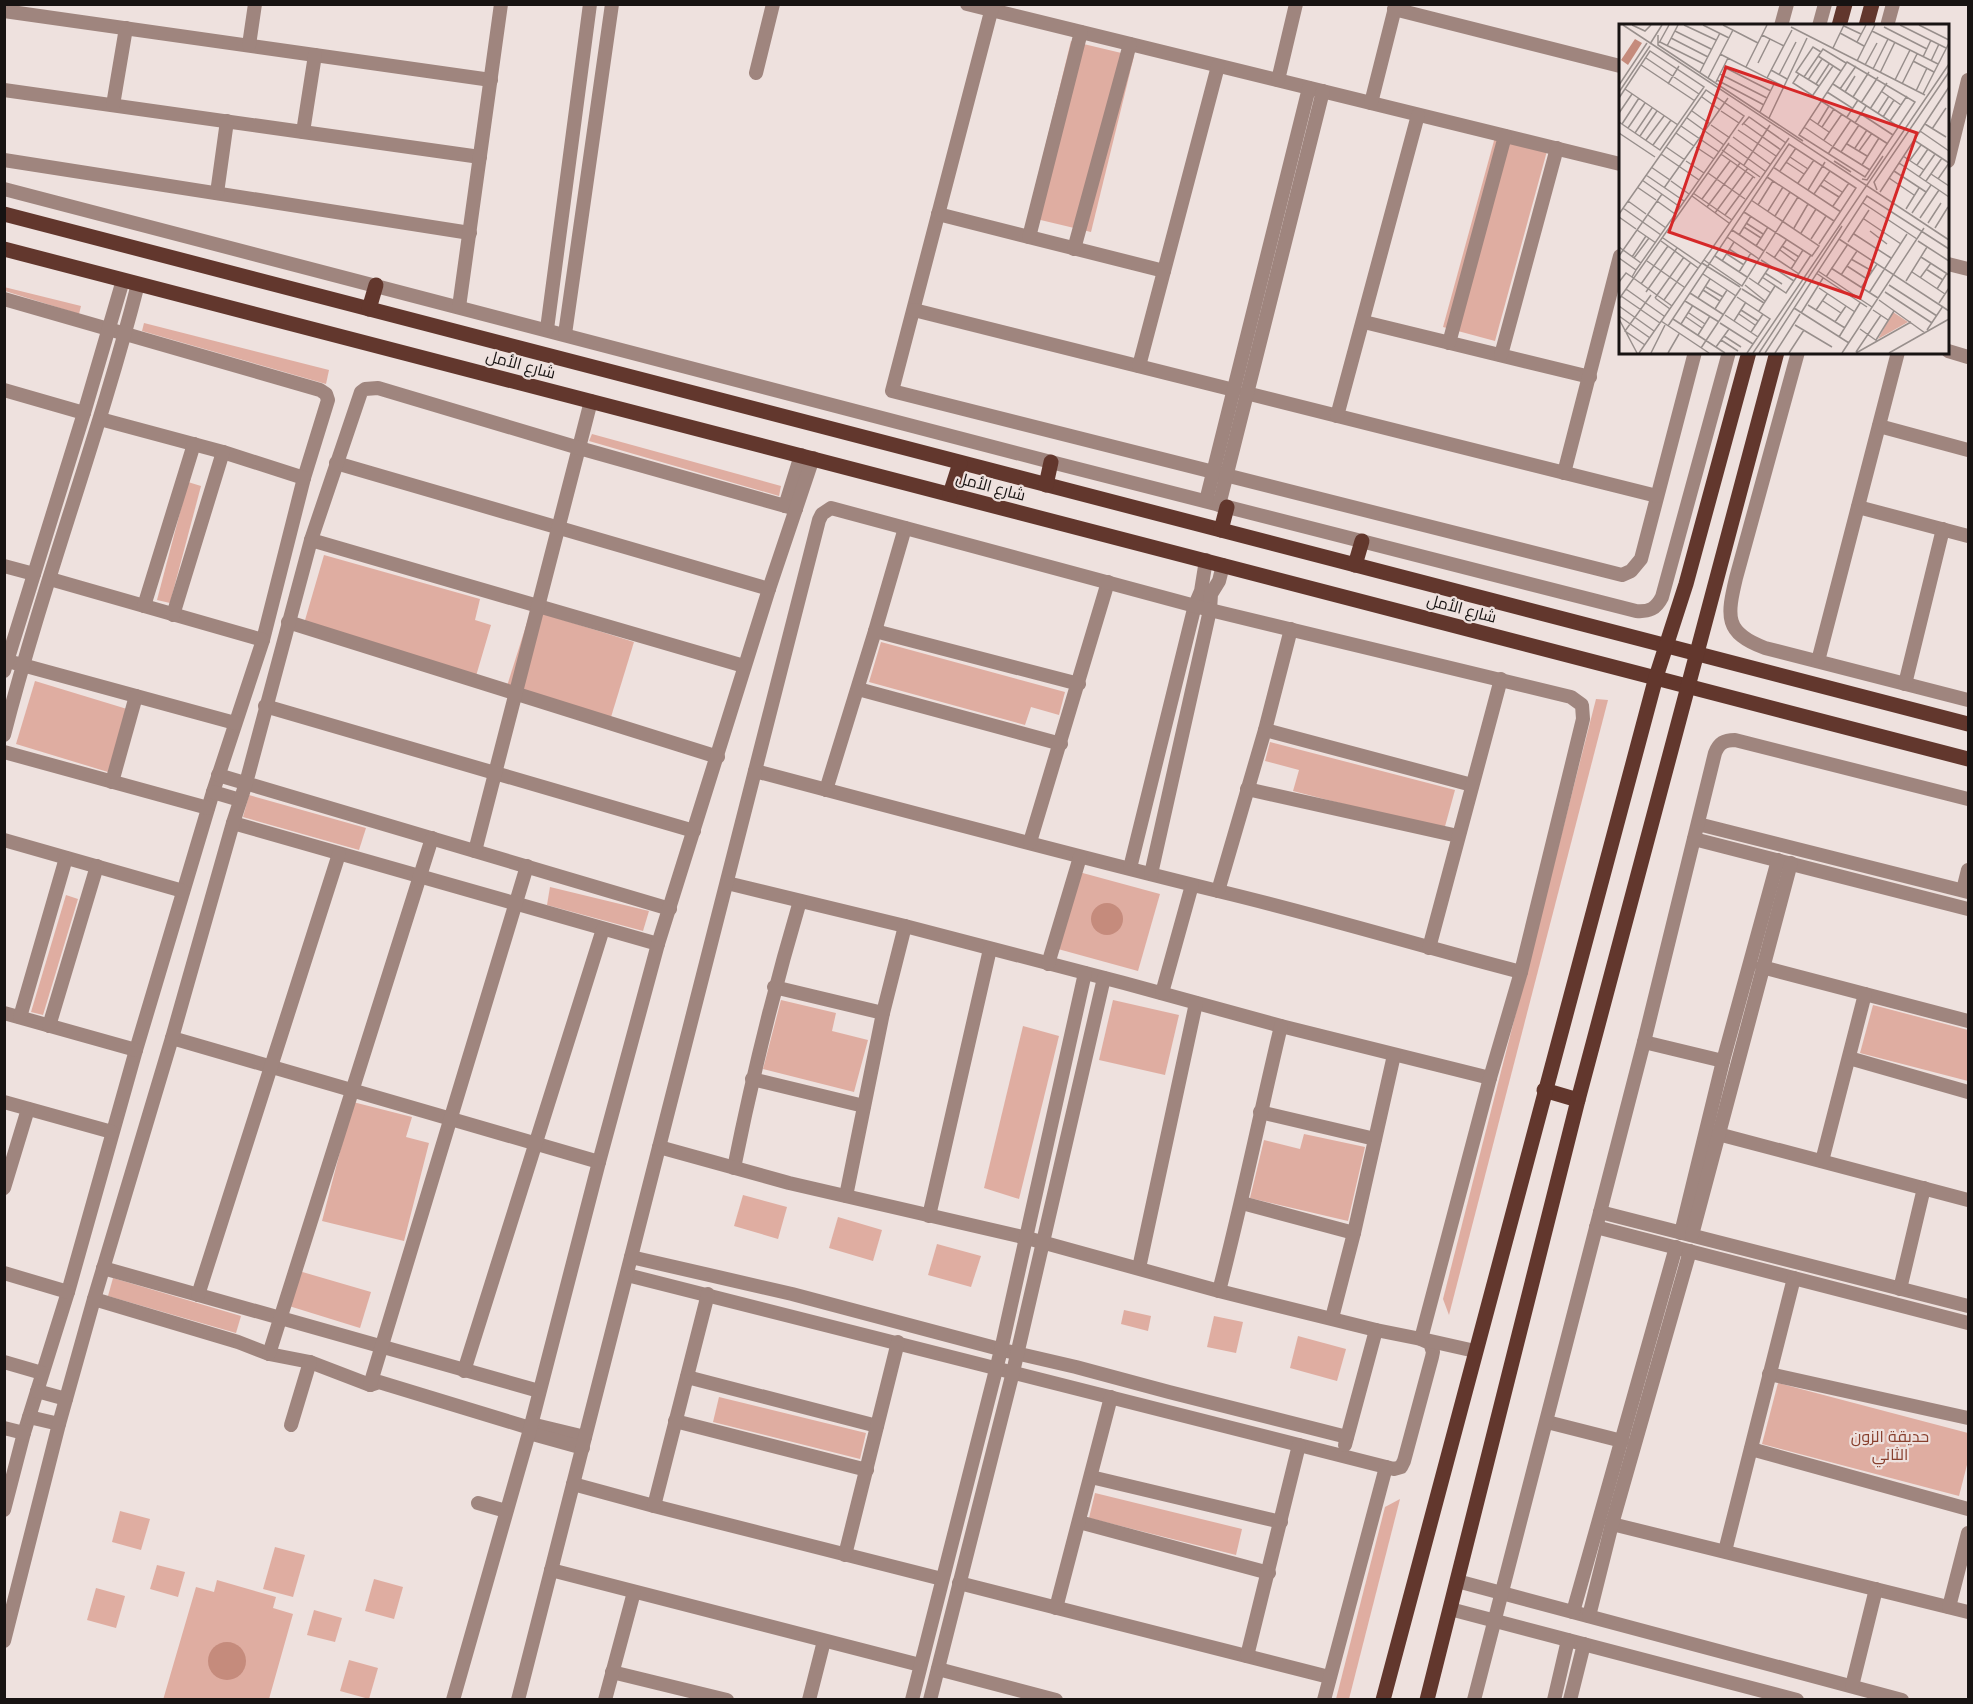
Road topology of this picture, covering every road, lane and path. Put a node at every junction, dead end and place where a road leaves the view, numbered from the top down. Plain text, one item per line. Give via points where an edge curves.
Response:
1 (255, 4) edge
2 (501, 4) edge
3 (590, 4) edge
4 (612, 4) edge
5 (773, 4) edge
6 (967, 4) edge
7 (1296, 4) edge
8 (1825, 4) edge
9 (1845, 4) edge
10 (1872, 4) edge
11 (1893, 4) edge
12 (1785, 5) edge
13 (992, 7) edge
14 (1395, 7) edge
15 (4, 11) edge
16 (1781, 24) edge
17 (1820, 24) edge
18 (1840, 24) edge
19 (1867, 24) edge
20 (1888, 24) edge
21 (126, 28) junction
22 (1081, 32) junction
23 (1130, 44) junction
24 (249, 45) junction
25 (315, 55) junction
26 (1218, 66) junction
27 (1619, 66) edge
28 (756, 73) dead end
29 (491, 80) junction
30 (1278, 80) junction
31 (1968, 80) edge
32 (4, 90) edge
33 (1316, 90) junction
34 (1371, 103) junction
35 (113, 105) junction
36 (1418, 114) junction
37 (227, 121) junction
38 (303, 132) junction
39 (1504, 136) junction
40 (1557, 148) junction
41 (1949, 153) edge
42 (480, 157) junction
43 (4, 160) edge
44 (1619, 164) edge
45 (4, 189) edge
46 (217, 194) junction
47 (4, 214) edge
48 (938, 214) junction
49 (470, 233) junction
50 (1029, 237) junction
51 (4, 249) edge
52 (1074, 249) junction
53 (1619, 260) edge
54 (1949, 264) edge
55 (1968, 269) edge
56 (1164, 271) junction
57 (123, 280) junction
58 (138, 284) junction
59 (376, 285) junction
60 (4, 299) edge
61 (459, 307) junction
62 (369, 309) junction
63 (914, 310) junction
64 (1364, 322) junction
65 (547, 329) junction
66 (109, 330) junction
67 (125, 334) junction
68 (565, 334) junction
69 (1449, 343) junction
70 (1949, 352) edge
71 (1694, 354) edge
72 (1728, 354) edge
73 (1748, 354) edge
74 (1776, 354) edge
75 (1797, 354) edge
76 (1897, 354) edge
77 (1501, 355) junction
78 (1968, 357) edge
79 (1138, 366) junction
80 (1590, 377) junction
81 (4, 390) edge
82 (1240, 392) junction
83 (591, 401) junction
84 (84, 413) junction
85 (1337, 416) junction
86 (100, 419) junction
87 (1879, 426) junction
88 (194, 444) junction
89 (579, 448) junction
90 (1968, 450) edge
91 (223, 452) junction
92 (807, 457) junction
93 (1051, 462) junction
94 (336, 463) junction
95 (960, 463) junction
96 (1564, 473) junction
97 (1219, 474) junction
98 (304, 478) junction
99 (1046, 485) junction
100 (950, 494) junction
101 (1658, 496) junction
102 (1217, 504) junction
103 (790, 507) junction
104 (1858, 507) junction
105 (904, 528) junction
106 (558, 529) junction
107 (1943, 529) junction
108 (1221, 530) junction
109 (1968, 536) edge
110 (311, 540) junction
111 (1362, 541) junction
112 (1206, 560) junction
113 (1223, 565) junction
114 (1354, 565) junction
115 (4, 566) edge
116 (34, 574) junction
117 (50, 579) junction
118 (1108, 582) junction
119 (769, 590) junction
120 (1195, 605) junction
121 (144, 606) junction
122 (538, 607) junction
123 (1210, 610) junction
124 (173, 615) junction
125 (288, 622) junction
126 (1291, 629) junction
127 (875, 631) junction
128 (263, 640) junction
129 (1666, 646) junction
130 (1696, 654) junction
131 (1818, 661) junction
132 (5, 664) edge
133 (22, 665) junction
134 (744, 666) junction
135 (1656, 677) junction
136 (1501, 679) junction
137 (1079, 684) junction
138 (1905, 684) junction
139 (1688, 686) junction
140 (858, 689) junction
141 (516, 693) junction
142 (136, 696) junction
143 (1968, 700) edge
144 (265, 706) junction
145 (235, 723) junction
146 (1968, 724) edge
147 (1265, 729) junction
148 (4, 735) edge
149 (1060, 744) junction
150 (4, 752) edge
151 (718, 757) junction
152 (1968, 759) edge
153 (755, 771) junction
154 (495, 772) junction
155 (218, 775) junction
156 (112, 782) junction
157 (246, 783) junction
158 (1472, 785) junction
159 (1247, 789) junction
160 (826, 790) junction
161 (213, 792) junction
162 (240, 800) junction
163 (1968, 800) edge
164 (208, 808) junction
165 (232, 823) junction
166 (1698, 824) junction
167 (694, 831) junction
168 (1458, 836) junction
169 (432, 838) junction
170 (1694, 839) junction
171 (4, 840) edge
172 (1030, 842) junction
173 (475, 851) junction
174 (339, 854) junction
175 (1080, 857) junction
176 (66, 858) junction
177 (1784, 862) junction
178 (97, 866) junction
179 (527, 866) junction
180 (1130, 868) junction
181 (1968, 870) edge
182 (1151, 874) junction
183 (420, 876) junction
184 (727, 883) junction
185 (1192, 885) junction
186 (183, 891) junction
187 (1218, 891) junction
188 (1966, 891) edge
189 (800, 901) junction
190 (515, 904) junction
191 (670, 909) junction
192 (1968, 909) edge
193 (905, 926) junction
194 (603, 929) junction
195 (658, 944) junction
196 (1429, 948) junction
197 (990, 949) junction
198 (1048, 964) junction
199 (1762, 967) junction
200 (1521, 972) junction
201 (1085, 974) junction
202 (1104, 978) junction
203 (774, 987) junction
204 (1162, 993) junction
205 (1866, 994) junction
206 (1196, 1003) junction
207 (4, 1013) edge
208 (883, 1013) junction
209 (20, 1017) junction
210 (1968, 1021) edge
211 (50, 1026) junction
212 (1281, 1026) junction
213 (172, 1038) junction
214 (1644, 1042) junction
215 (136, 1050) junction
216 (1394, 1055) junction
217 (1849, 1058) junction
218 (1723, 1061) junction
219 (271, 1067) junction
220 (1490, 1078) junction
221 (752, 1079) junction
222 (1544, 1090) junction
223 (352, 1091) junction
224 (1968, 1092) edge
225 (1578, 1100) junction
226 (4, 1102) edge
227 (864, 1106) junction
228 (28, 1109) junction
229 (1260, 1112) junction
230 (450, 1118) junction
231 (112, 1132) junction
232 (1719, 1134) junction
233 (1375, 1139) junction
234 (536, 1143) junction
235 (659, 1147) junction
236 (1822, 1161) junction
237 (599, 1162) junction
238 (734, 1168) junction
239 (4, 1188) edge
240 (1924, 1188) junction
241 (846, 1196) junction
242 (1968, 1200) edge
243 (1242, 1203) junction
244 (1600, 1212) junction
245 (929, 1216) junction
246 (1596, 1227) junction
247 (1354, 1233) junction
248 (1686, 1234) junction
249 (1027, 1239) junction
250 (1043, 1243) junction
251 (1682, 1249) junction
252 (631, 1257) junction
253 (102, 1268) junction
254 (1139, 1269) junction
255 (4, 1273) edge
256 (627, 1275) junction
257 (1794, 1278) junction
258 (1900, 1288) junction
259 (1219, 1291) junction
260 (68, 1292) junction
261 (708, 1294) junction
262 (198, 1295) junction
263 (94, 1299) junction
264 (1968, 1306) edge
265 (1332, 1318) junction
266 (280, 1319) junction
267 (1968, 1323) edge
268 (1376, 1330) junction
269 (1424, 1340) junction
270 (898, 1342) junction
271 (381, 1347) junction
272 (1001, 1350) junction
273 (1475, 1351) junction
274 (1017, 1353) junction
275 (269, 1354) junction
276 (4, 1362) edge
277 (310, 1362) junction
278 (996, 1368) junction
279 (464, 1371) junction
280 (1013, 1372) junction
281 (42, 1373) junction
282 (1769, 1374) junction
283 (687, 1377) junction
284 (370, 1385) junction
285 (539, 1391) junction
286 (37, 1392) junction
287 (1111, 1397) junction
288 (66, 1399) junction
289 (29, 1417) junction
290 (1968, 1418) edge
291 (675, 1421) junction
292 (1546, 1422) junction
293 (59, 1424) junction
294 (291, 1425) dead end
295 (877, 1426) junction
296 (4, 1428) edge
297 (530, 1429) junction
298 (24, 1433) junction
299 (1347, 1437) junction
300 (1622, 1441) junction
301 (584, 1442) junction
302 (1299, 1445) junction
303 (1751, 1449) junction
304 (1342, 1456) junction
305 (1386, 1467) junction
306 (867, 1470) junction
307 (1091, 1477) junction
308 (573, 1484) junction
309 (478, 1503) dead end
310 (654, 1506) junction
311 (1968, 1509) edge
312 (4, 1510) edge
313 (506, 1511) junction
314 (1079, 1522) junction
315 (1281, 1522) junction
316 (1612, 1524) junction
317 (1968, 1533) edge
318 (1725, 1551) junction
319 (845, 1555) junction
320 (551, 1570) junction
321 (1269, 1573) junction
322 (942, 1579) junction
323 (1457, 1581) junction
324 (959, 1583) junction
325 (1876, 1589) junction
326 (634, 1592) junction
327 (1502, 1593) junction
328 (1949, 1607) junction
329 (1056, 1608) junction
330 (1450, 1609) junction
331 (1573, 1612) junction
332 (1968, 1612) edge
333 (1589, 1616) junction
334 (1494, 1620) junction
335 (1568, 1640) junction
336 (4, 1641) edge
337 (824, 1641) junction
338 (1584, 1644) junction
339 (1247, 1656) junction
340 (920, 1665) junction
341 (938, 1669) junction
342 (612, 1672) junction
343 (1329, 1677) junction
344 (1852, 1686) junction
345 (1034, 1697) edge
346 (1793, 1699) edge
347 (453, 1700) edge
348 (518, 1700) edge
349 (605, 1700) edge
350 (727, 1700) edge
351 (809, 1700) edge
352 (912, 1700) edge
353 (930, 1700) edge
354 (1056, 1700) edge
355 (1324, 1700) edge
356 (1383, 1700) edge
357 (1427, 1700) edge
358 (1474, 1700) edge
359 (1554, 1700) edge
360 (1570, 1700) edge
361 (1902, 1700) edge

1 - 24 street
2 - 29 street
3 - 65 street
4 - 68 street
5 - 28 street
6 - 13 street
7 - 30 street
8 - 17 street
9 - 18 main road
10 - 19 main road
11 - 20 street
12 - 16 street
13 - 22 street
13 - 48 street
14 - 27 street
14 - 34 street
15 - 21 street
21 - 24 street
21 - 35 street
22 - 23 street
22 - 50 street
23 - 26 street
23 - 52 street
24 - 25 street
25 - 29 street
25 - 38 street
26 - 30 street
26 - 56 street
29 - 42 street
30 - 33 street
31 - 41 street
32 - 35 street
33 - 34 street
33 - 82 street
34 - 36 street
35 - 37 street
36 - 39 street
36 - 64 street
37 - 38 street
37 - 46 street
38 - 42 street
39 - 40 street
39 - 69 street
40 - 44 street
40 - 77 street
42 - 49 street
43 - 46 street
45 - 59 street
46 - 49 street
47 - 62 main road, شارع الأمل
48 - 50 street
48 - 63 street
49 - 61 street
50 - 52 street
51 - 57 main road, شارع الأمل
52 - 56 street
53 - 80 street
54 - 55 street
56 - 79 street
57 - 58 main road, شارع الأمل
57 - 66 street
58 - 67 street
58 - 83 main road, شارع الأمل
59 - 61 street
59 - 62 main road
60 - 66 street
61 - 65 street
62 - 95 main road, شارع الأمل
63 - 79 street
63 - 97 street via 892,391
64 - 69 street
64 - 85 street
65 - 68 street
66 - 67 street
66 - 84 street
67 - 86 street
67 - 98 street via 323,392 328,403
68 - 93 street
69 - 77 street
70 - 78 street
71 - 101 street
72 - 111 street via 1662,597 1655,608 1642,612 1628,609
73 - 129 main road
74 - 130 main road
75 - 131 street via 1730,612 1742,638
76 - 87 street
77 - 80 street
79 - 82 street
80 - 96 street
81 - 84 street
82 - 85 street
82 - 97 street
83 - 89 street
83 - 92 main road, شارع الأمل
84 - 116 street
85 - 96 street
86 - 88 street
86 - 117 street
87 - 90 street
87 - 104 street
88 - 91 street
88 - 121 street
89 - 94 street via 372,388 358,397
89 - 103 street
89 - 106 street
91 - 98 street
91 - 124 street
92 - 100 main road, شارع الأمل
92 - 103 street
93 - 99 main road
93 - 102 street
94 - 106 street
94 - 110 street
95 - 99 main road, شارع الأمل
95 - 100 main road
96 - 101 street
97 - 101 street via 1617,575 1627,574 1639,564
97 - 102 street
98 - 128 street
99 - 108 main road, شارع الأمل
100 - 112 main road, شارع الأمل
102 - 108 main road
102 - 111 street
103 - 119 street
104 - 107 street
104 - 131 street
105 - 118 street
105 - 127 street
105 - 153 street via 836,508 822,514
106 - 119 street
106 - 122 street
107 - 109 street
107 - 138 street
108 - 114 main road, شارع الأمل
110 - 122 street
110 - 125 street
111 - 114 main road
112 - 113 main road, شارع الأمل
112 - 120 street
113 - 123 street via 1211,594
113 - 135 main road, شارع الأمل
114 - 129 main road, شارع الأمل
115 - 116 street
116 - 132 street
117 - 121 street
117 - 133 street
118 - 120 street
118 - 137 street
119 - 134 street
120 - 123 street
120 - 180 street
121 - 124 street
122 - 134 street
122 - 141 street
123 - 126 street
123 - 182 street
124 - 128 street
125 - 141 street
125 - 144 street
126 - 136 street
126 - 147 street
127 - 137 street
127 - 140 street
128 - 145 street
129 - 130 main road, شارع الأمل
129 - 135 main road
130 - 139 main road
130 - 146 main road, شارع الأمل
131 - 138 street
132 - 133 street
133 - 142 street
133 - 148 street
134 - 151 street
135 - 139 main road, شارع الأمل
135 - 222 main road
136 - 158 street
136 - 200 street via 1571,697 1582,705 1584,712
137 - 149 street
138 - 143 street
139 - 152 main road, شارع الأمل
139 - 225 main road
140 - 149 street
140 - 160 street
141 - 151 street
141 - 154 street
142 - 145 street
142 - 156 street
144 - 154 street
144 - 157 street
145 - 155 street
147 - 158 street
147 - 159 street
149 - 172 street
150 - 156 street
151 - 167 street
153 - 160 street
153 - 184 street
154 - 167 street
154 - 173 street
155 - 157 street
155 - 161 street
156 - 164 street
157 - 162 street
157 - 169 street
158 - 168 street
159 - 168 street
159 - 187 street
160 - 172 street
161 - 162 street
161 - 164 street
162 - 165 street
163 - 166 street via 1726,740 1715,753
164 - 186 street
165 - 174 street
165 - 213 street
166 - 170 street
166 - 188 street
167 - 191 street
168 - 196 street
169 - 173 street
169 - 183 street
170 - 177 street
170 - 214 street
171 - 176 street
172 - 175 street
173 - 179 street
174 - 183 street
174 - 219 street
175 - 180 street
175 - 198 street
176 - 178 street
176 - 209 street
177 - 192 street
177 - 199 street
177 - 218 street
178 - 186 street
178 - 211 street
179 - 190 street
179 - 191 street
180 - 182 street
181 - 188 street
182 - 185 street
183 - 190 street
183 - 223 street
184 - 189 street
184 - 235 street
185 - 187 street
185 - 204 street
186 - 215 street
187 - 196 street
189 - 193 street
189 - 203 street
190 - 194 street
190 - 230 street
191 - 195 street
193 - 197 street
193 - 208 street
194 - 195 street
194 - 234 street
195 - 237 street
196 - 200 street
197 - 198 street
197 - 245 street
198 - 201 street
199 - 205 street
199 - 232 street
200 - 220 street
201 - 202 street
201 - 249 street
202 - 204 street
202 - 250 street
203 - 208 street
203 - 221 street
204 - 206 street
205 - 210 street
205 - 217 street
206 - 212 street
206 - 254 street
207 - 209 street
208 - 227 street
209 - 211 street
211 - 215 street
212 - 216 street
212 - 229 street
213 - 219 street
213 - 253 street
214 - 218 street
214 - 244 street
215 - 231 street
216 - 220 street
216 - 233 street
217 - 224 street
217 - 236 street
218 - 248 street
219 - 223 street
219 - 262 street
220 - 269 street
221 - 227 street
221 - 238 street
222 - 225 main road
222 - 273 main road
223 - 230 street
223 - 266 street
225 - 323 main road
226 - 228 street
227 - 241 street
228 - 231 street
228 - 239 street
229 - 233 street
229 - 243 street
230 - 234 street
230 - 271 street
231 - 260 street
232 - 236 street
232 - 248 street
233 - 247 street
234 - 237 street
234 - 279 street
235 - 238 street
235 - 252 street
236 - 240 street
237 - 285 street
238 - 241 street
240 - 242 street
240 - 258 street
241 - 245 street
243 - 247 street
243 - 259 street
244 - 246 street
244 - 248 street
245 - 249 street
246 - 251 street
246 - 292 street
247 - 265 street
248 - 251 street
248 - 258 street
249 - 250 street
249 - 272 street
250 - 254 street
250 - 274 street
251 - 257 street
251 - 300 street
251 - 316 street
252 - 256 street
252 - 272 street via 792,1294
253 - 262 street
253 - 263 street
254 - 259 street
255 - 260 street
256 - 261 street
256 - 301 street
257 - 267 street
257 - 282 street
258 - 264 street
259 - 265 street
260 - 281 street
261 - 270 street
261 - 283 street
262 - 266 street
263 - 275 street
263 - 288 street
265 - 268 street
266 - 271 street
266 - 275 street
268 - 269 street
268 - 299 street
269 - 273 street
269 - 305 street via 1432,1348 1432,1357 1404,1461 1398,1468
270 - 278 street
270 - 295 street
271 - 279 street
271 - 284 street
272 - 274 street
272 - 278 street
273 - 356 main road
274 - 280 street
274 - 299 street
275 - 277 street
276 - 281 street
277 - 284 street
277 - 294 street
278 - 280 street
278 - 322 street
279 - 285 street
280 - 287 street
280 - 324 street
281 - 286 street
282 - 290 street
282 - 303 street
283 - 291 street
283 - 295 street
284 - 297 street via 379,1383
285 - 297 street
286 - 288 street
286 - 289 street
287 - 302 street
287 - 307 street
288 - 293 street
289 - 293 street
289 - 298 street
291 - 306 street
291 - 310 street
292 - 300 street
292 - 327 street
293 - 336 street
295 - 306 street
296 - 298 street
297 - 301 street
297 - 313 street
298 - 312 street
299 - 304 street
300 - 331 street
301 - 308 street
302 - 304 street
302 - 315 street
303 - 311 street
303 - 318 street
304 - 305 street
305 - 343 street
306 - 319 street
307 - 314 street
307 - 315 street
308 - 310 street
308 - 320 street
309 - 313 street
310 - 319 street
313 - 347 street
314 - 321 street
314 - 329 street
315 - 321 street
316 - 318 street
316 - 333 street
317 - 328 street
318 - 325 street
319 - 322 street
320 - 326 street
320 - 348 street
321 - 339 street
322 - 340 street
323 - 327 street
323 - 330 main road
324 - 329 street
324 - 341 street
325 - 328 street
325 - 344 street
326 - 337 street
326 - 342 street
327 - 331 street
327 - 334 street
328 - 332 street
329 - 339 street
330 - 334 street
330 - 357 main road
331 - 333 street
333 - 344 street
334 - 335 street
334 - 358 street
335 - 338 street
335 - 359 street
337 - 340 street
337 - 351 street
338 - 346 street
338 - 360 street
339 - 343 street
340 - 352 street
341 - 345 street
341 - 353 street
342 - 349 street
342 - 350 street
343 - 355 street
344 - 361 street
345 - 354 street

